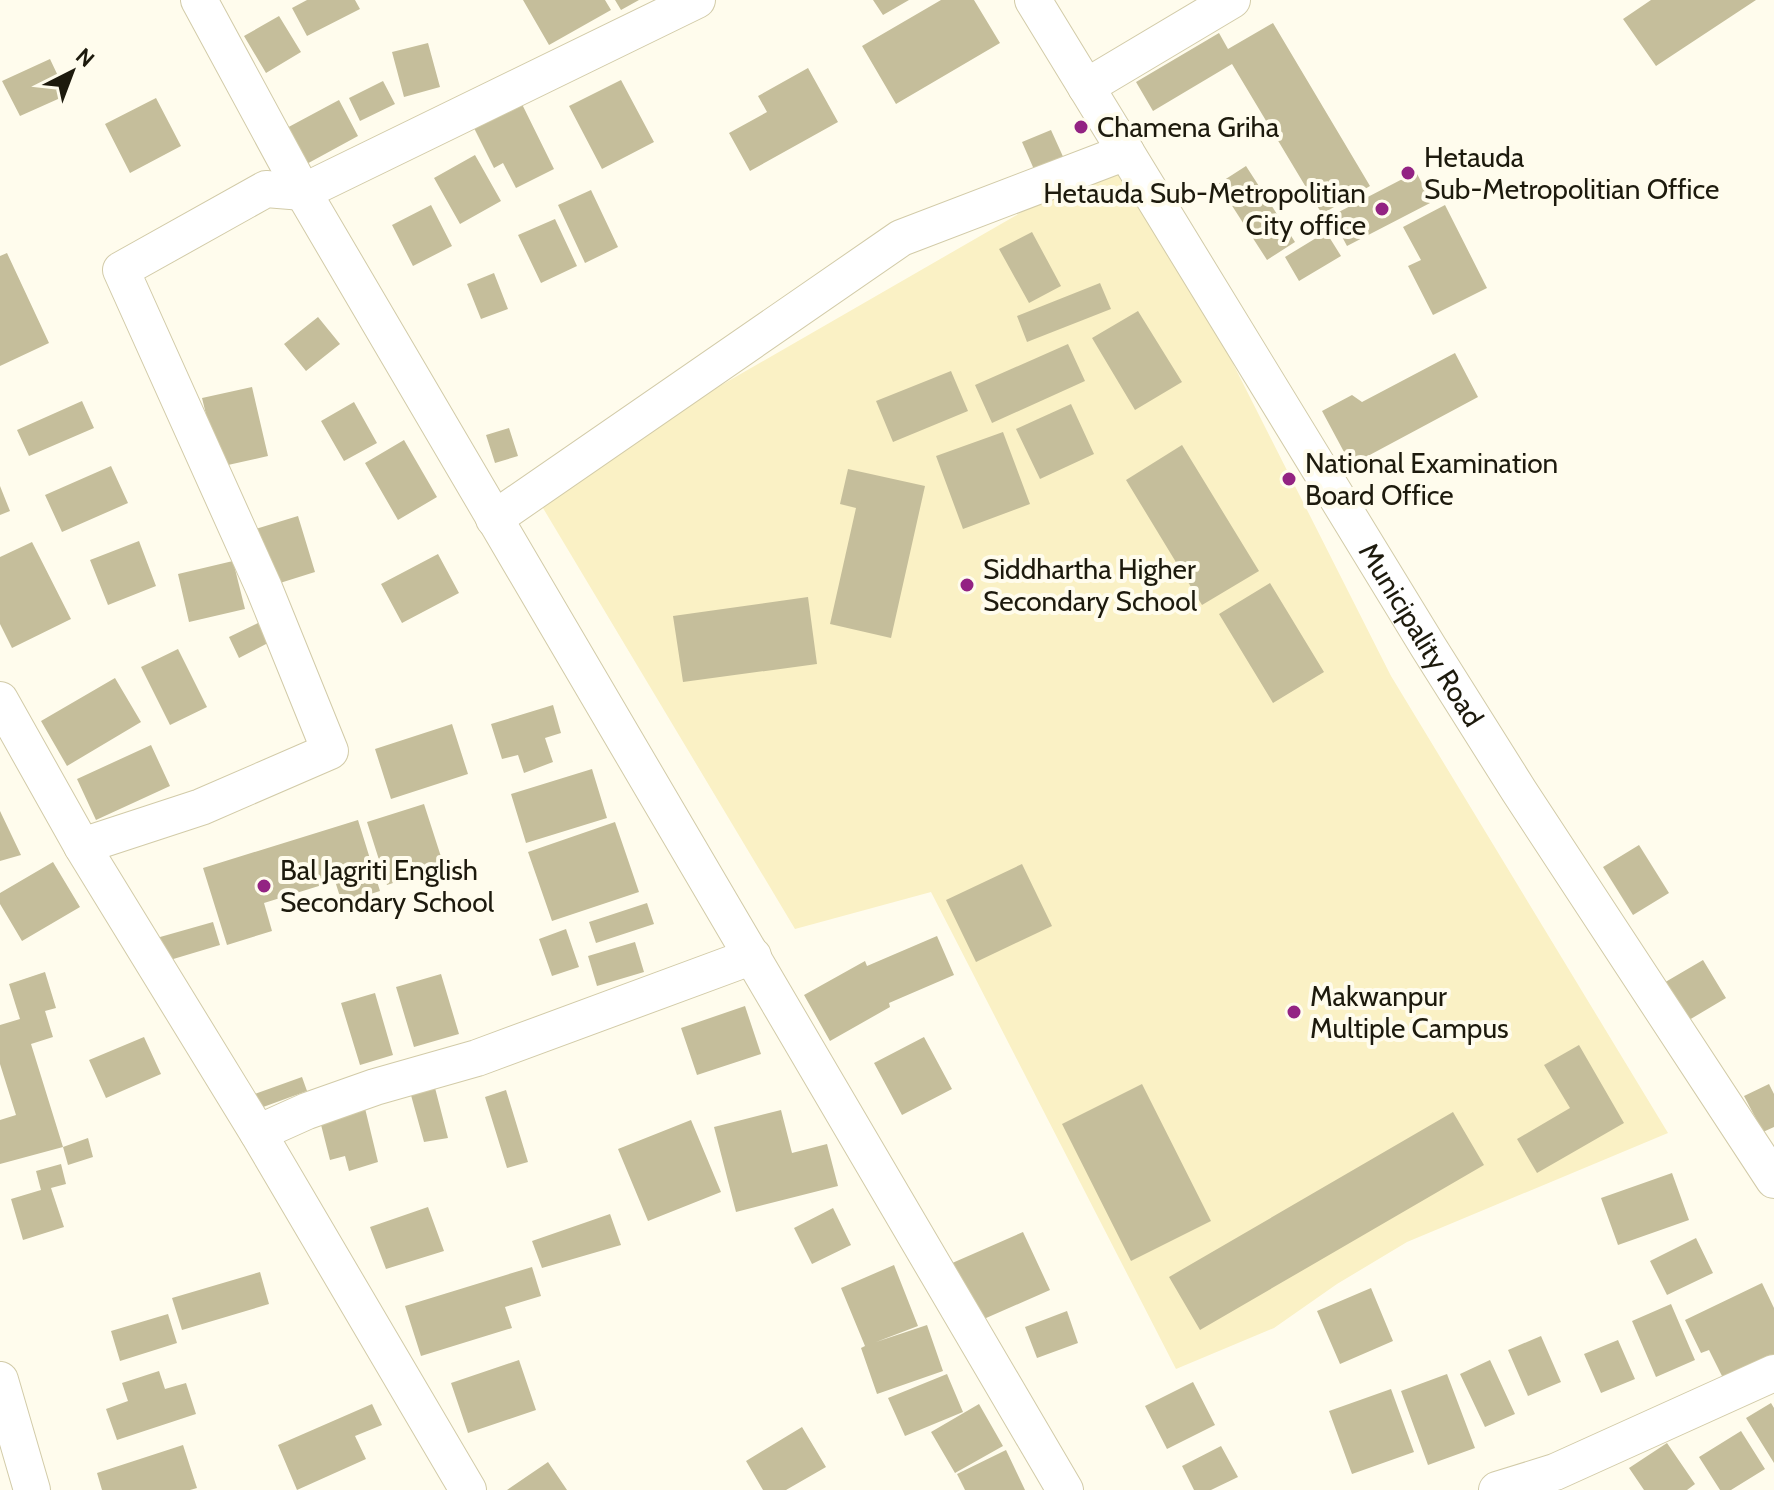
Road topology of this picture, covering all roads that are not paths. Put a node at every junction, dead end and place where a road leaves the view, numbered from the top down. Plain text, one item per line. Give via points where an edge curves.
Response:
1 (199, 0) edge
2 (697, 0) edge
3 (1033, 0) edge
4 (1232, 0) edge
5 (1086, 87) junction
6 (1126, 152) junction
7 (303, 192) junction
8 (494, 519) junction
9 (0, 700) edge
10 (82, 846) junction
11 (753, 956) junction
12 (258, 1133) junction
13 (1771, 1168) edge
14 (1774, 1373) edge
15 (0, 1380) edge
16 (32, 1490) edge
17 (468, 1490) edge
18 (1065, 1490) edge
19 (1497, 1490) edge

1 - 7 street
2 - 7 street
3 - 5 street, Municipality Road
4 - 5 street
5 - 6 street, Municipality Road
6 - 8 street via 901,238
6 - 13 street, Municipality Road via 1519,791
7 - 8 street
7 - 10 street via 266,189 121,270 264,588 330,751 201,807
8 - 11 street
9 - 10 street
10 - 12 street
11 - 12 street via 477,1058 307,1111
11 - 18 street
12 - 17 street
14 - 19 street via 1555,1472
15 - 16 street

